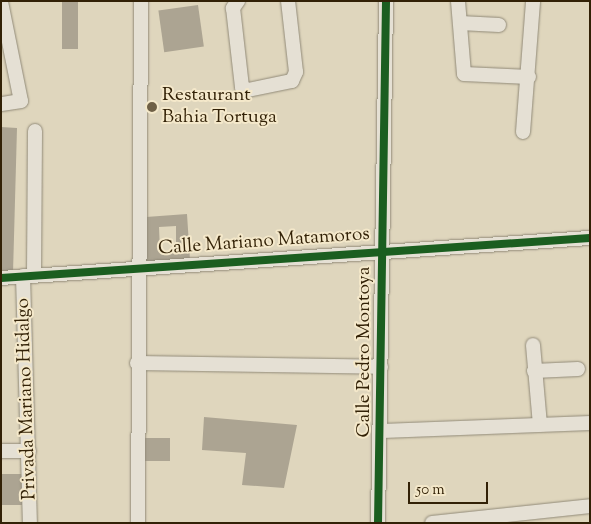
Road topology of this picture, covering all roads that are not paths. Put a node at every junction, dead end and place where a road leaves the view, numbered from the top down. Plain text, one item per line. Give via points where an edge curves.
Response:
1 (140, 1) edge
2 (238, 1) edge
3 (288, 1) edge
4 (386, 1) edge
5 (458, 1) edge
6 (533, 1) edge
7 (1, 2) edge
8 (460, 22) junction
9 (499, 25) dead end
10 (529, 77) junction
11 (1, 104) edge
12 (35, 131) dead end
13 (523, 132) dead end
14 (590, 238) edge
15 (382, 249) junction
16 (140, 267) junction
17 (28, 276) junction
18 (1, 278) edge
19 (533, 345) dead end
20 (137, 363) junction
21 (381, 367) junction
22 (578, 369) dead end
23 (534, 371) junction
24 (590, 423) edge
25 (540, 425) junction
26 (383, 431) junction
27 (1, 451) edge
28 (29, 451) junction
29 (590, 506) edge
30 (30, 523) edge
31 (138, 523) edge
32 (378, 523) edge
33 (432, 523) edge

1 - 16 street
2 - 3 street via 233,8 242,87 248,90 292,81 296,72
4 - 15 street, Calle Pedro Montoya
5 - 8 street
6 - 10 street
7 - 11 street via 21,101
8 - 9 street
8 - 10 street via 464,74
10 - 13 street
12 - 17 street, Privada Mariano Hidalgo
14 - 15 street, Calle Mariano Matamoros
15 - 16 street, Calle Mariano Matamoros
15 - 21 street, Calle Pedro Montoya
16 - 17 street, Calle Mariano Matamoros
16 - 20 street
17 - 18 street, Calle Mariano Matamoros
17 - 28 street, Privada Mariano Hidalgo
19 - 23 street
20 - 21 street
20 - 31 street
21 - 26 street, Calle Pedro Montoya
22 - 23 street
23 - 25 street
24 - 25 street
25 - 26 street
26 - 32 street, Calle Pedro Montoya
27 - 28 street
28 - 30 street, Privada Mariano Hidalgo
29 - 33 street

